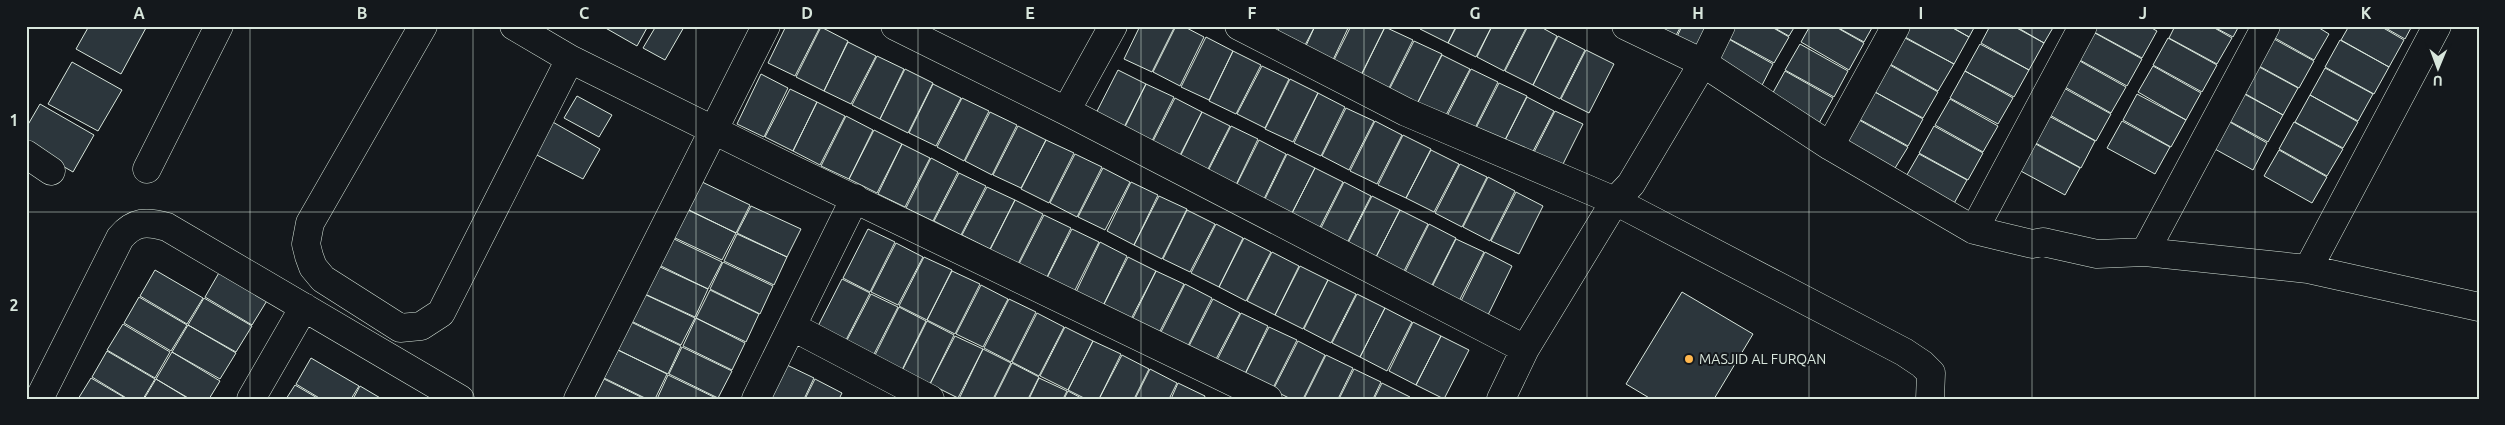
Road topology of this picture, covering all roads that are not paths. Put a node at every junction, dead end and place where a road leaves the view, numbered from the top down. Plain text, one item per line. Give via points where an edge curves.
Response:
1 (219, 26) edge
2 (423, 26) edge
3 (514, 26) edge
4 (766, 26) edge
5 (895, 26) edge
6 (1113, 26) edge
7 (1239, 26) edge
8 (1626, 26) edge
9 (1721, 26) edge
10 (1896, 26) edge
11 (2084, 26) edge
12 (2266, 26) edge
13 (2437, 26) edge
14 (570, 59) junction
15 (1703, 63) junction
16 (1066, 111) junction
17 (714, 128) junction
18 (1830, 146) junction
19 (26, 154) edge
20 (147, 168) dead end
21 (51, 171) dead end
22 (855, 198) junction
23 (1615, 201) junction
24 (1974, 230) junction
25 (2145, 252) junction
26 (2308, 269) junction
27 (304, 307) junction
28 (2479, 307) edge
29 (793, 327) junction
30 (1525, 349) junction
31 (39, 399) edge
32 (251, 399) edge
33 (460, 399) edge
34 (578, 399) edge
35 (756, 399) edge
36 (930, 399) edge
37 (1268, 399) edge
38 (1501, 399) edge
39 (1930, 399) edge

1 - 20 street
2 - 14 street via 310,223 306,244 313,267 323,279 400,328 421,326 440,313
3 - 14 street
4 - 17 street
5 - 16 street
6 - 16 street
7 - 23 street via 1406,112
8 - 15 street
9 - 15 street
10 - 18 street
11 - 24 street
12 - 25 street
13 - 26 street
14 - 17 street
15 - 18 street
15 - 23 street via 1632,184
16 - 30 street
17 - 22 street
17 - 34 street
18 - 24 street
19 - 21 street
22 - 29 street
22 - 37 street
23 - 30 street
23 - 39 street via 1904,352 1931,373
24 - 25 street via 2032,244 2043,242 2097,254
25 - 26 street
26 - 28 street
27 - 31 street via 167,227 152,222 139,223 120,238
27 - 32 street
27 - 33 street
29 - 35 street
29 - 36 street
30 - 38 street

